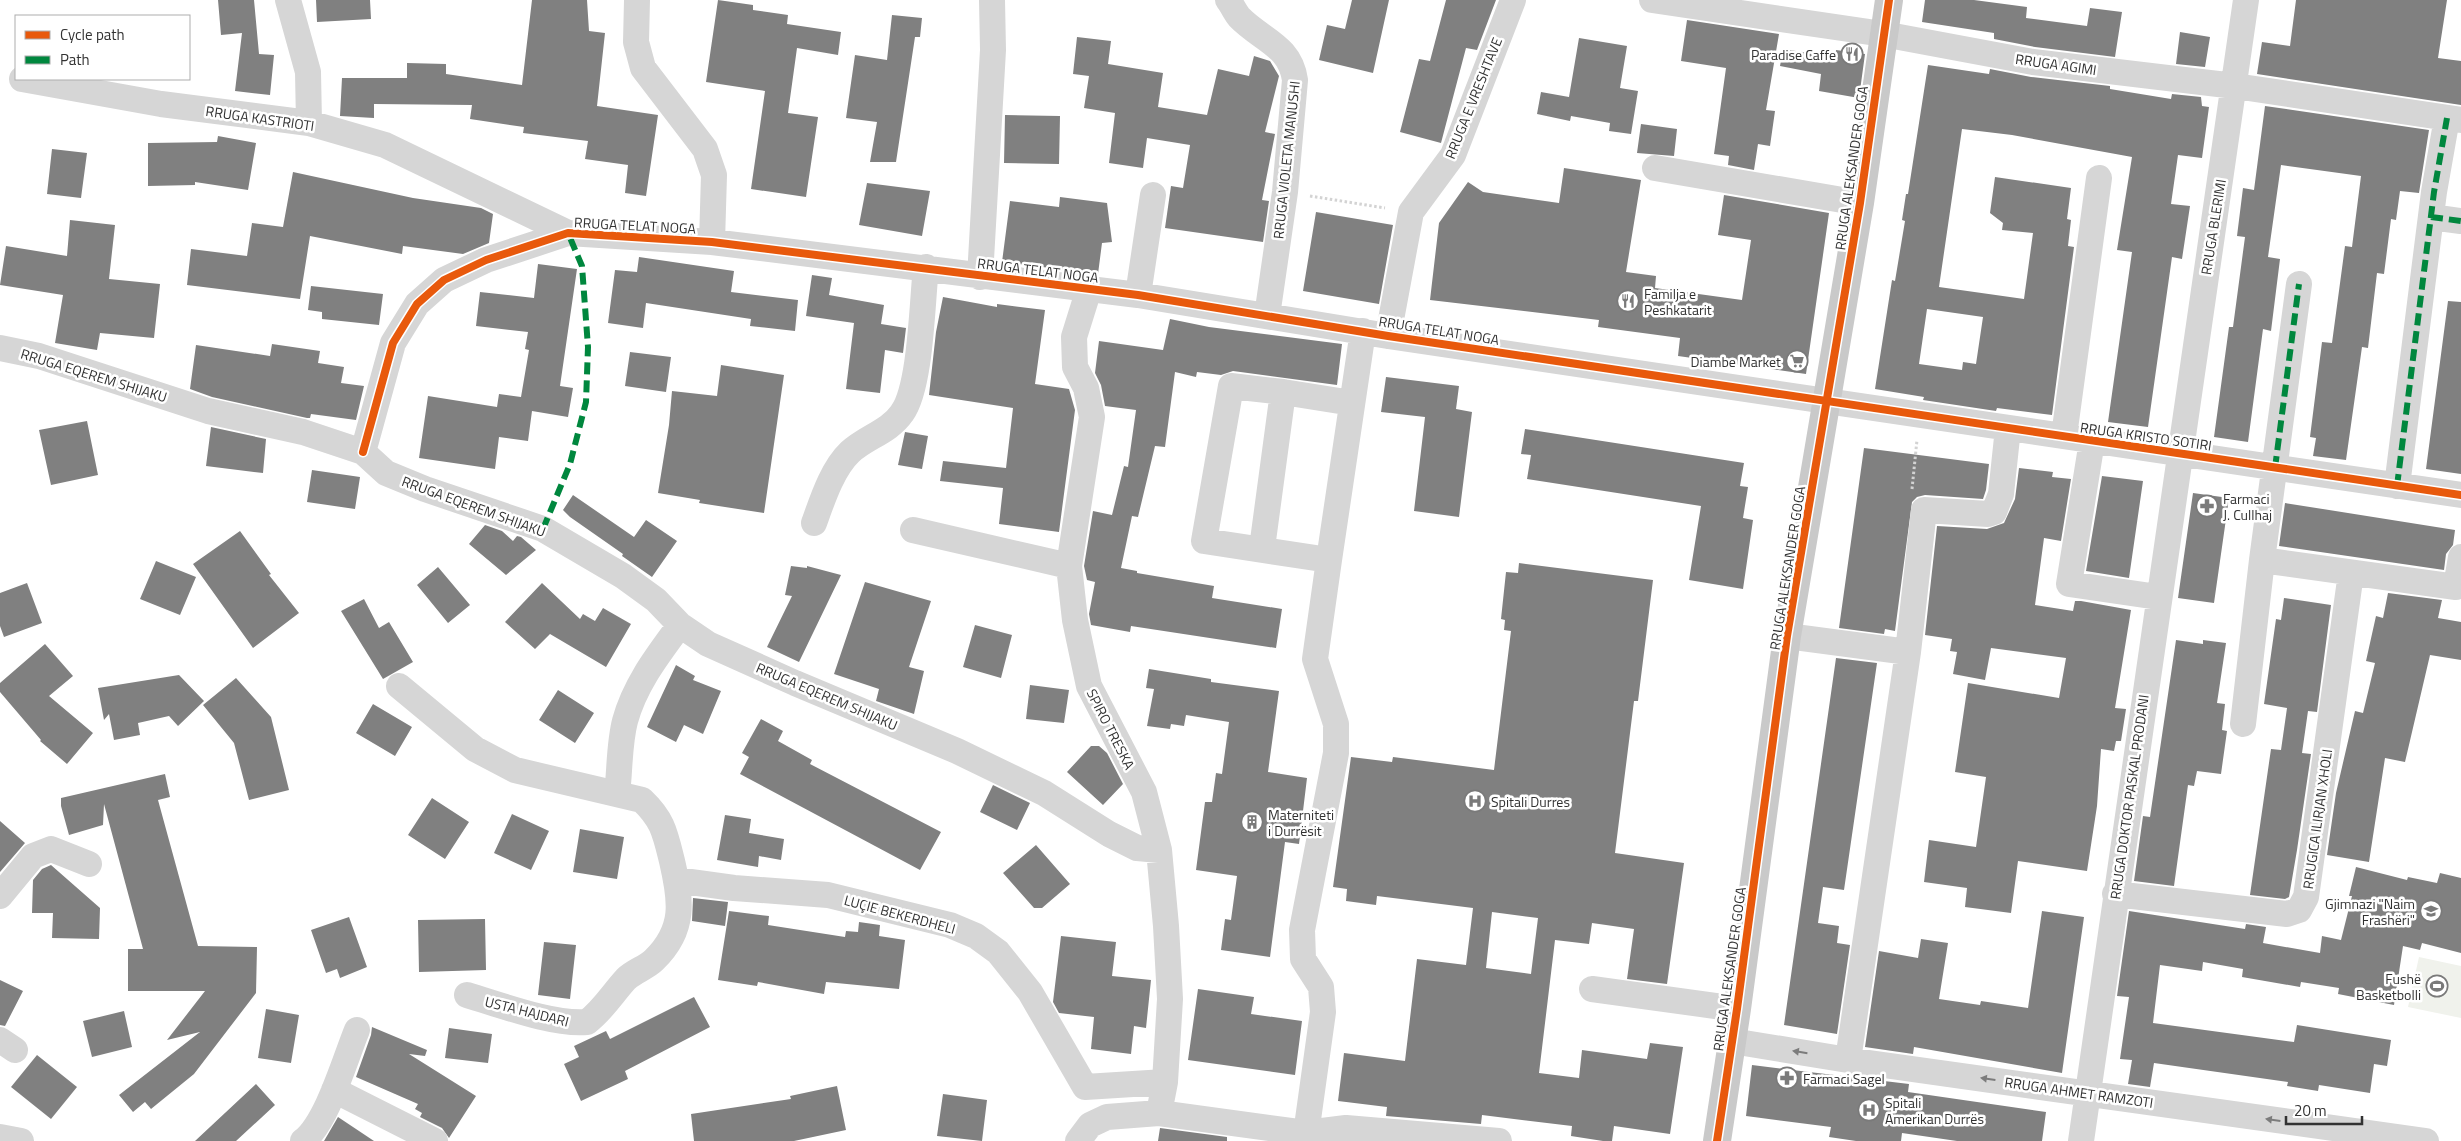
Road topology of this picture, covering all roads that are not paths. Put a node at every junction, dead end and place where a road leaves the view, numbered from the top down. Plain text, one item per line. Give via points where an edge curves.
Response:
1 (288, 0) edge
2 (637, 0) edge
3 (992, 0) edge
4 (1228, 0) edge
5 (1513, 0) edge
6 (1652, 0) edge
7 (1889, 0) edge
8 (2246, 0) edge
9 (1884, 34) junction
10 (0, 75) edge
11 (15, 78) edge
12 (28, 80) edge
13 (2234, 86) junction
14 (2454, 119) edge
15 (308, 123) junction
16 (1655, 168) dead end
17 (2099, 178) dead end
18 (1154, 195) dead end
19 (1860, 203) junction
20 (2431, 217) junction
21 (2461, 220) edge
22 (568, 233) junction
23 (712, 242) junction
24 (926, 267) junction
25 (980, 277) junction
26 (2299, 284) dead end
27 (1089, 289) junction
28 (1138, 295) junction
29 (1266, 316) junction
30 (1362, 331) junction
31 (1388, 336) junction
32 (0, 348) edge
33 (1283, 392) junction
34 (1827, 401) junction
35 (1352, 403) junction
36 (2008, 428) junction
37 (2064, 436) junction
38 (2092, 441) junction
39 (364, 452) junction
40 (2179, 453) junction
41 (2275, 468) junction
42 (2397, 486) junction
43 (2461, 495) edge
44 (814, 523) dead end
45 (913, 530) dead end
46 (1262, 548) junction
47 (2461, 557) edge
48 (1329, 560) junction
49 (2262, 560) junction
50 (1069, 566) junction
51 (2351, 573) junction
52 (2158, 597) junction
53 (680, 625) junction
54 (1787, 636) junction
55 (1908, 652) junction
56 (399, 686) dead end
57 (2243, 724) dead end
58 (617, 794) junction
59 (1159, 850) junction
60 (89, 864) dead end
61 (676, 880) junction
62 (2116, 894) junction
63 (0, 896) edge
64 (1592, 989) dead end
65 (467, 996) dead end
66 (1737, 1009) junction
67 (357, 1030) dead end
68 (1732, 1040) junction
69 (1848, 1060) junction
70 (1165, 1082) junction
71 (334, 1090) junction
72 (2088, 1094) junction
73 (1158, 1113) junction
74 (0, 1137) edge
75 (1306, 1137) edge
76 (1483, 1140) edge
77 (21, 1141) edge
78 (303, 1141) edge
79 (435, 1141) edge
80 (1078, 1141) edge
81 (1717, 1141) edge
82 (2081, 1141) edge
83 (2426, 1141) edge

1 - 15 street via 308,72
2 - 23 street via 636,42 642,68 705,149 714,175
3 - 25 street
4 - 29 street, RRUGA VIOLETA MANUSHI via 1238,16 1286,54 1293,65 1295,80 1285,192
5 - 31 street, RRUGA E VRESHTAVE via 1453,155 1411,212
6 - 9 street, RRUGA AGIMI
7 - 9 main road, RRUGA ALEKSANDER GOGA
8 - 13 street, RRUGA BLERIMI
9 - 13 street, RRUGA AGIMI via 2033,62
9 - 19 main road, RRUGA ALEKSANDER GOGA
10 - 11 street
12 - 15 street, RRUGA KASTRIOTI via 161,104
13 - 14 street, RRUGA AGIMI
13 - 40 street, RRUGA BLERIMI
14 - 20 street
15 - 22 street, RRUGA KASTRIOTI via 384,145
16 - 19 street
17 - 37 street
18 - 28 street
19 - 34 main road, RRUGA ALEKSANDER GOGA
20 - 21 street
20 - 42 street
22 - 23 street, RRUGA TELAT NOGA
22 - 39 street, RRUGA TELAT NOGA via 486,260 444,280 417,304 393,343
23 - 24 street, RRUGA TELAT NOGA
24 - 25 street, RRUGA TELAT NOGA
24 - 44 street via 914,388 902,413 882,433 850,452 828,485
25 - 27 street, RRUGA TELAT NOGA
26 - 41 street
27 - 28 street, RRUGA TELAT NOGA
27 - 50 street, SPIRO TRESKA via 1074,337 1075,368 1086,388 1092,417
28 - 29 street, RRUGA TELAT NOGA
29 - 30 street, RRUGA TELAT NOGA
30 - 31 street, RRUGA TELAT NOGA
30 - 35 street
31 - 34 street, RRUGA TELAT NOGA
32 - 39 street, RRUGA EQEREM SHIJAKU via 39,356 208,410 303,432
33 - 35 street
33 - 46 street
33 - 46 street via 1231,386 1204,541
34 - 36 street, RRUGA KRISTO SOTIRI
34 - 54 main road, RRUGA ALEKSANDER GOGA
35 - 48 street
36 - 37 street, RRUGA KRISTO SOTIRI
36 - 55 street via 2001,494 1994,512 1924,510
37 - 38 street, RRUGA KRISTO SOTIRI
38 - 40 street, RRUGA KRISTO SOTIRI
38 - 52 street via 2069,584
39 - 53 street, RRUGA EQEREM SHIJAKU via 394,476 543,530 623,576 656,600
40 - 41 street, RRUGA KRISTO SOTIRI
40 - 52 street, RRUGA DOKTOR PASKAL PRODANI
41 - 42 street, RRUGA KRISTO SOTIRI
41 - 49 street
42 - 43 street, RRUGA KRISTO SOTIRI
45 - 50 street
46 - 48 street
47 - 51 street via 2456,587
48 - 75 street via 1315,659 1336,724 1336,753 1302,930 1303,959 1321,988 1323,1012
49 - 51 street
49 - 57 street
50 - 59 street, SPIRO TRESKA via 1075,620 1089,686 1144,792
51 - 62 street, RRUGICA ILIRJAN XHOLI via 2306,897 2299,910 2287,914
52 - 62 street, RRUGA DOKTOR PASKAL PRODANI
53 - 58 street via 644,675 634,697 625,722
53 - 59 street, RRUGA EQEREM SHIJAKU via 708,644 957,751 1044,793 1137,848
54 - 55 street
54 - 66 main road, RRUGA ALEKSANDER GOGA
55 - 69 street
56 - 58 street, USTA HAJDARI via 475,749 515,770
58 - 61 street, USTA HAJDARI via 642,800 657,814
59 - 70 street, SPIRO TRESKA via 1170,999
60 - 63 street via 51,849 33,856
61 - 65 street, USTA HAJDARI via 680,899 678,920 670,941 653,961 626,978 587,1022 575,1023
61 - 70 street, LUÇIE BEKERDHELI via 828,895 950,925 976,936 998,952 1030,992 1085,1087
62 - 72 street, RRUGA DOKTOR PASKAL PRODANI
64 - 66 street
66 - 68 main road, RRUGA ALEKSANDER GOGA
67 - 71 street
69 -> 68 street, RRUGA AHMET RAMZOTI
68 - 81 main road, RRUGA ALEKSANDER GOGA
72 -> 69 street, RRUGA AHMET RAMZOTI
70 - 73 street, SPIRO TRESKA
71 - 78 street via 313,1134
71 - 79 street
72 - 82 street, RRUGA DOKTOR PASKAL PRODANI
83 -> 72 street, RRUGA AHMET RAMZOTI
73 - 75 street
73 - 80 street via 1107,1117 1090,1125
74 - 77 street
75 - 76 street via 1346,1128

